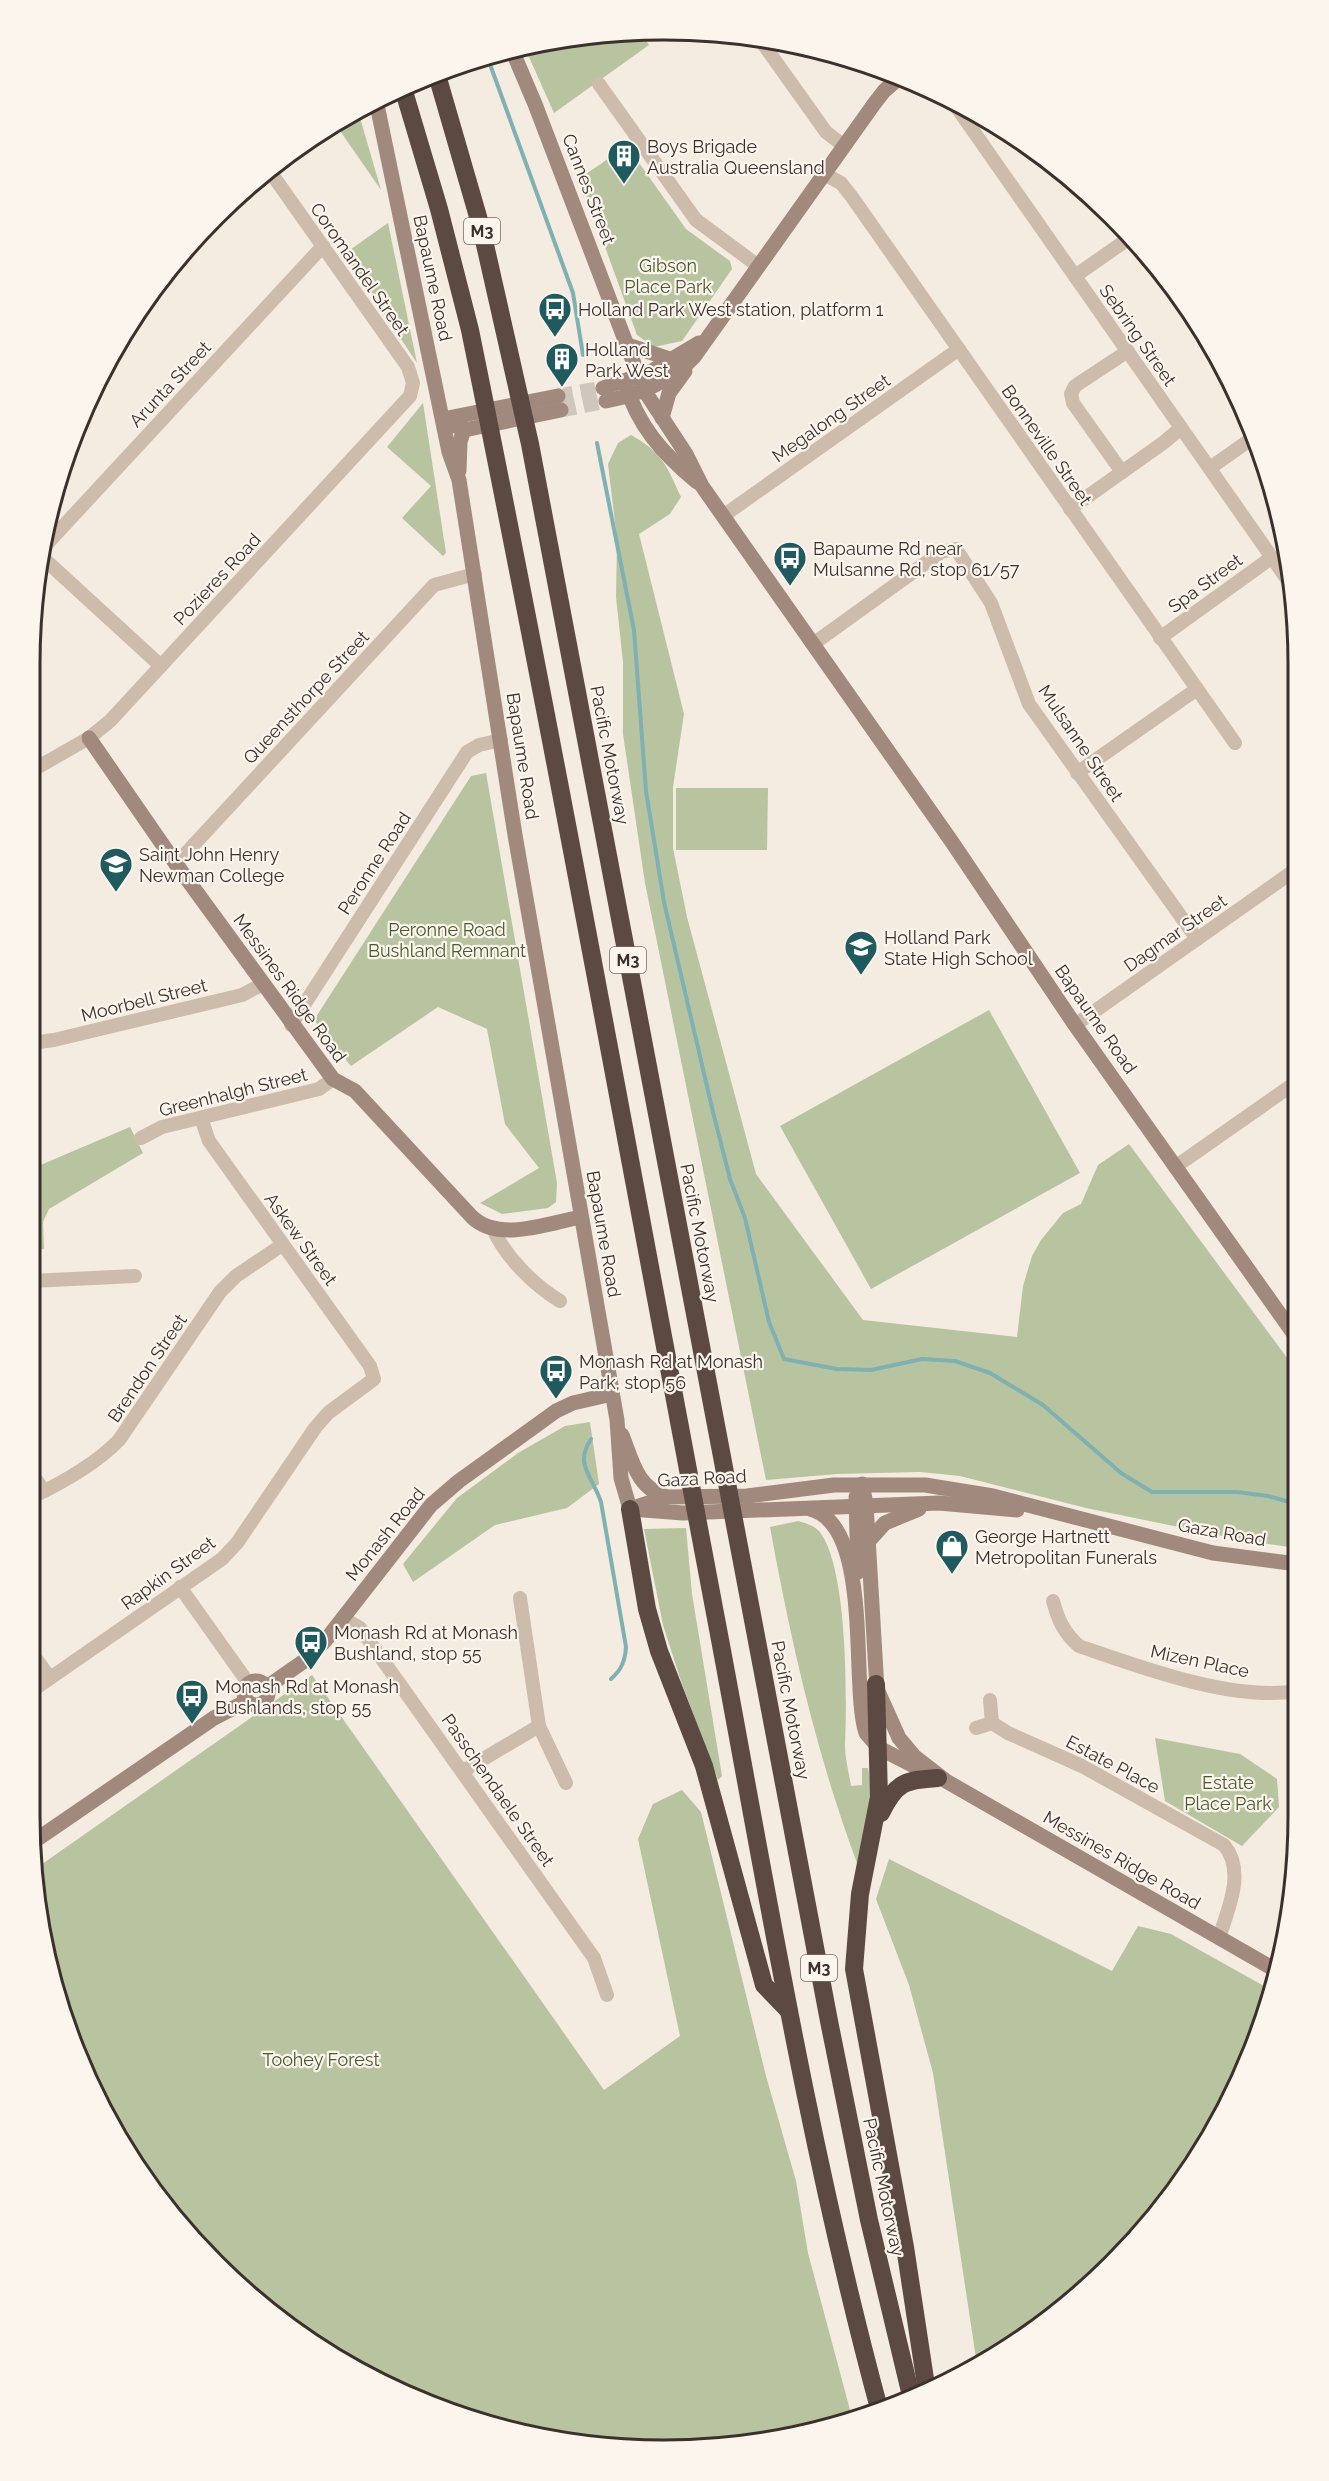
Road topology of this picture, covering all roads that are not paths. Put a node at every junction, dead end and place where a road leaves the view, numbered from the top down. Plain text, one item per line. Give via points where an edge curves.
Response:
1 (767, 49) edge
2 (515, 59) edge
3 (439, 83) edge
4 (599, 84) dead end
5 (892, 84) edge
6 (406, 97) edge
7 (378, 111) edge
8 (963, 117) edge
9 (844, 146) junction
10 (824, 174) junction
11 (274, 178) edge
12 (1124, 242) edge
13 (323, 246) junction
14 (757, 265) junction
15 (1076, 276) junction
16 (708, 335) junction
17 (628, 345) junction
18 (958, 349) junction
19 (1128, 351) junction
20 (673, 360) junction
21 (691, 361) junction
22 (634, 386) junction
23 (412, 391) joint
24 (605, 395) tunnel mouth
25 (662, 418) junction
26 (443, 420) junction
27 (1181, 428) junction
28 (464, 429) junction
29 (1247, 442) edge
30 (1210, 468) junction
31 (1122, 472) junction
32 (459, 480) junction
33 (702, 486) junction
34 (1070, 509) junction
35 (723, 516) junction
36 (54, 537) edge
37 (1271, 558) junction
38 (49, 563) edge
39 (1281, 572) edge
40 (475, 574) junction
41 (1160, 638) junction
42 (813, 644) junction
43 (161, 666) junction
44 (1197, 690) junction
45 (89, 738) junction
46 (501, 740) junction
47 (1235, 743) dead end
48 (40, 766) edge
49 (1077, 772) junction
50 (176, 864) junction
51 (1288, 874) edge
52 (1197, 939) junction
53 (263, 984) junction
54 (1075, 1024) junction
55 (291, 1025) junction
56 (40, 1042) edge
57 (333, 1079) junction
58 (1288, 1088) edge
59 (201, 1118) junction
60 (141, 1138) dead end
61 (1175, 1167) junction
62 (581, 1217) junction
63 (493, 1229) junction
64 (282, 1245) junction
65 (135, 1276) dead end
66 (40, 1281) edge
67 (560, 1301) dead end
68 (1288, 1313) edge
69 (374, 1379) joint
70 (612, 1394) junction
71 (617, 1420) junction
72 (861, 1484) junction
73 (40, 1485) edge
74 (44, 1491) junction
75 (40, 1493) edge
76 (667, 1497) junction
77 (939, 1503) junction
78 (861, 1506) junction
79 (804, 1508) junction
80 (630, 1509) junction
81 (1071, 1517) junction
82 (867, 1543) junction
83 (1288, 1563) edge
84 (180, 1587) junction
85 (520, 1598) dead end
86 (1053, 1601) dead end
87 (857, 1611) junction
88 (343, 1618) junction
89 (40, 1664) edge
90 (50, 1678) junction
91 (249, 1684) junction
92 (876, 1684) junction
93 (40, 1685) edge
94 (267, 1687) junction
95 (1288, 1693) edge
96 (990, 1700) dead end
97 (247, 1701) junction
98 (992, 1723) junction
99 (538, 1726) junction
100 (976, 1728) dead end
101 (879, 1748) junction
102 (464, 1771) junction
103 (942, 1780) junction
104 (566, 1783) dead end
105 (875, 1826) junction
106 (41, 1837) edge
107 (1219, 1938) junction
108 (1270, 1967) edge
109 (608, 1995) dead end
110 (789, 2012) junction
111 (926, 2383) edge
112 (910, 2390) edge
113 (878, 2402) edge

1 - 9 street via 826,132
2 - 17 street, Cannes Street
3 - 112 highway, Pacific Motorway / M3 via 480,227 530,444 862,2185
4 - 14 street via 696,220
5 - 9 street
6 - 110 highway, M3 via 457,274 483,395
7 - 26 street, Bapaume Road
8 - 15 street, Sebring Street
9 - 10 street
10 - 14 street
10 - 18 street, Bonneville Street via 843,185
11 - 13 street, Coromandel Street
12 - 15 street
13 - 23 street, Coromandel Street via 408,367
13 - 36 street, Arunta Street
14 - 16 street
15 - 19 street, Sebring Street
16 - 20 street
16 - 21 street
17 - 20 street
17 - 22 street, Cannes Street
18 - 34 street, Bonneville Street
18 - 35 street, Megalong Street
19 - 27 street, Sebring Street
19 - 31 street via 1076,386 1071,394 1073,404
20 - 22 street
21 - 22 street via 670,376
21 - 25 street via 669,393
22 - 24 street
22 - 25 street, Bapaume Road
22 - 33 street, Bapaume Road via 637,417 657,446
23 - 43 street, Pozieres Road
25 - 33 street, Bapaume Road
26 - 28 street
26 - 28 street via 559,403
26 - 32 street, Bapaume Road via 450,458
27 - 30 street, Sebring Street
27 - 31 street
28 - 32 street via 459,446
29 - 30 street
30 - 37 street, Sebring Street
31 - 34 street
32 - 40 street, Bapaume Road
33 - 35 street, Bapaume Road
34 - 41 street, Bonneville Street
35 - 42 street, Bapaume Road
37 - 39 street, Sebring Street
37 - 41 street, Spa Street
38 - 43 street
40 - 46 street, Bapaume Road
40 - 50 street, Queensthorpe Street via 434,585
41 - 44 street, Bonneville Street
42 - 49 street, Mulsanne Street via 941,552 956,549 991,603 1029,704
42 - 54 street, Bapaume Road
43 - 45 street, Pozieres Road
44 - 47 street, Bonneville Street
44 - 49 street
45 - 48 street, Pozieres Road
45 - 50 street, Messines Ridge Road
46 - 55 street, Peronne Road via 467,752
46 - 62 street, Bapaume Road
49 - 52 street, Mulsanne Street
50 - 53 street, Messines Ridge Road
51 - 52 street, Dagmar Street
52 - 54 street, Dagmar Street
53 - 55 street, Messines Ridge Road
53 - 56 street, Moorbell Street via 242,995
54 - 61 street, Bapaume Road
55 - 57 street, Messines Ridge Road
57 - 59 street, Greenhalgh Street via 319,1089
57 - 63 street, Messines Ridge Road via 355,1091 472,1217
58 - 61 street
59 - 60 street, Greenhalgh Street via 162,1127
59 - 64 street, Askew Street via 209,1141
61 - 68 street, Bapaume Road
62 - 63 street
62 - 70 street, Bapaume Road
63 - 67 street, Messines Ridge Road via 501,1245 538,1287
64 - 69 street, Askew Street via 370,1366
64 - 74 street, Brendon Street via 220,1292 114,1445
65 - 66 street
69 - 84 street, Rapkin Street via 328,1413 315,1428 230,1551
70 - 71 street, Bapaume Road
70 - 88 street, Monash Road via 556,1411 444,1493 418,1518
71 - 76 street, Bapaume Road via 638,1475 650,1490
71 - 80 street, Bapaume Road via 621,1478
72 - 76 street, Gaza Road via 747,1496
72 - 78 street, Messines Ridge Road
72 - 81 street, Gaza Road via 954,1488
73 - 74 street
74 - 75 street, Brendon Street
76 - 80 street, Gaza Road
77 - 78 street, Gaza Road
77 - 81 street, Gaza Road
77 - 82 street via 896,1517 877,1529
78 - 79 street, Gaza Road
78 - 82 street, Messines Ridge Road
78 - 87 street
79 - 80 street, Gaza Road via 683,1513
79 - 87 street via 822,1513 833,1525 851,1574
80 - 110 highway via 647,1609 659,1651 704,1766 765,1984
81 - 83 street, Gaza Road via 1213,1553
82 - 92 street, Messines Ridge Road
84 - 90 street, Rapkin Street
84 - 91 street
85 - 99 street
86 - 95 street, Mizen Place via 1068,1636 1079,1646 1160,1674 1275,1695
87 - 101 street, Messines Ridge Road via 863,1724
88 - 94 street, Monash Road via 307,1659
88 - 102 street, Passchendaele Street via 360,1628
89 - 90 street
90 - 93 street, Rapkin Street
91 - 94 street via 260,1682
91 - 97 street via 245,1691
92 - 101 highway
92 - 103 street, Messines Ridge Road via 898,1738
94 - 97 street, Monash Road via 268,1696 263,1703
96 - 98 street
97 - 106 street, Monash Road via 214,1718
98 - 100 street
98 - 107 street, Estate Place via 1082,1766 1224,1845 1233,1855 1235,1870
99 - 102 street
99 - 104 street
101 - 103 street, Messines Ridge Road
101 - 105 highway
102 - 109 street, Passchendaele Street via 594,1958
103 - 105 highway via 914,1779 897,1787
103 - 107 street, Messines Ridge Road
105 - 111 highway via 860,1894 854,1969
107 - 108 street, Messines Ridge Road
110 - 113 highway, M3 via 835,2236

